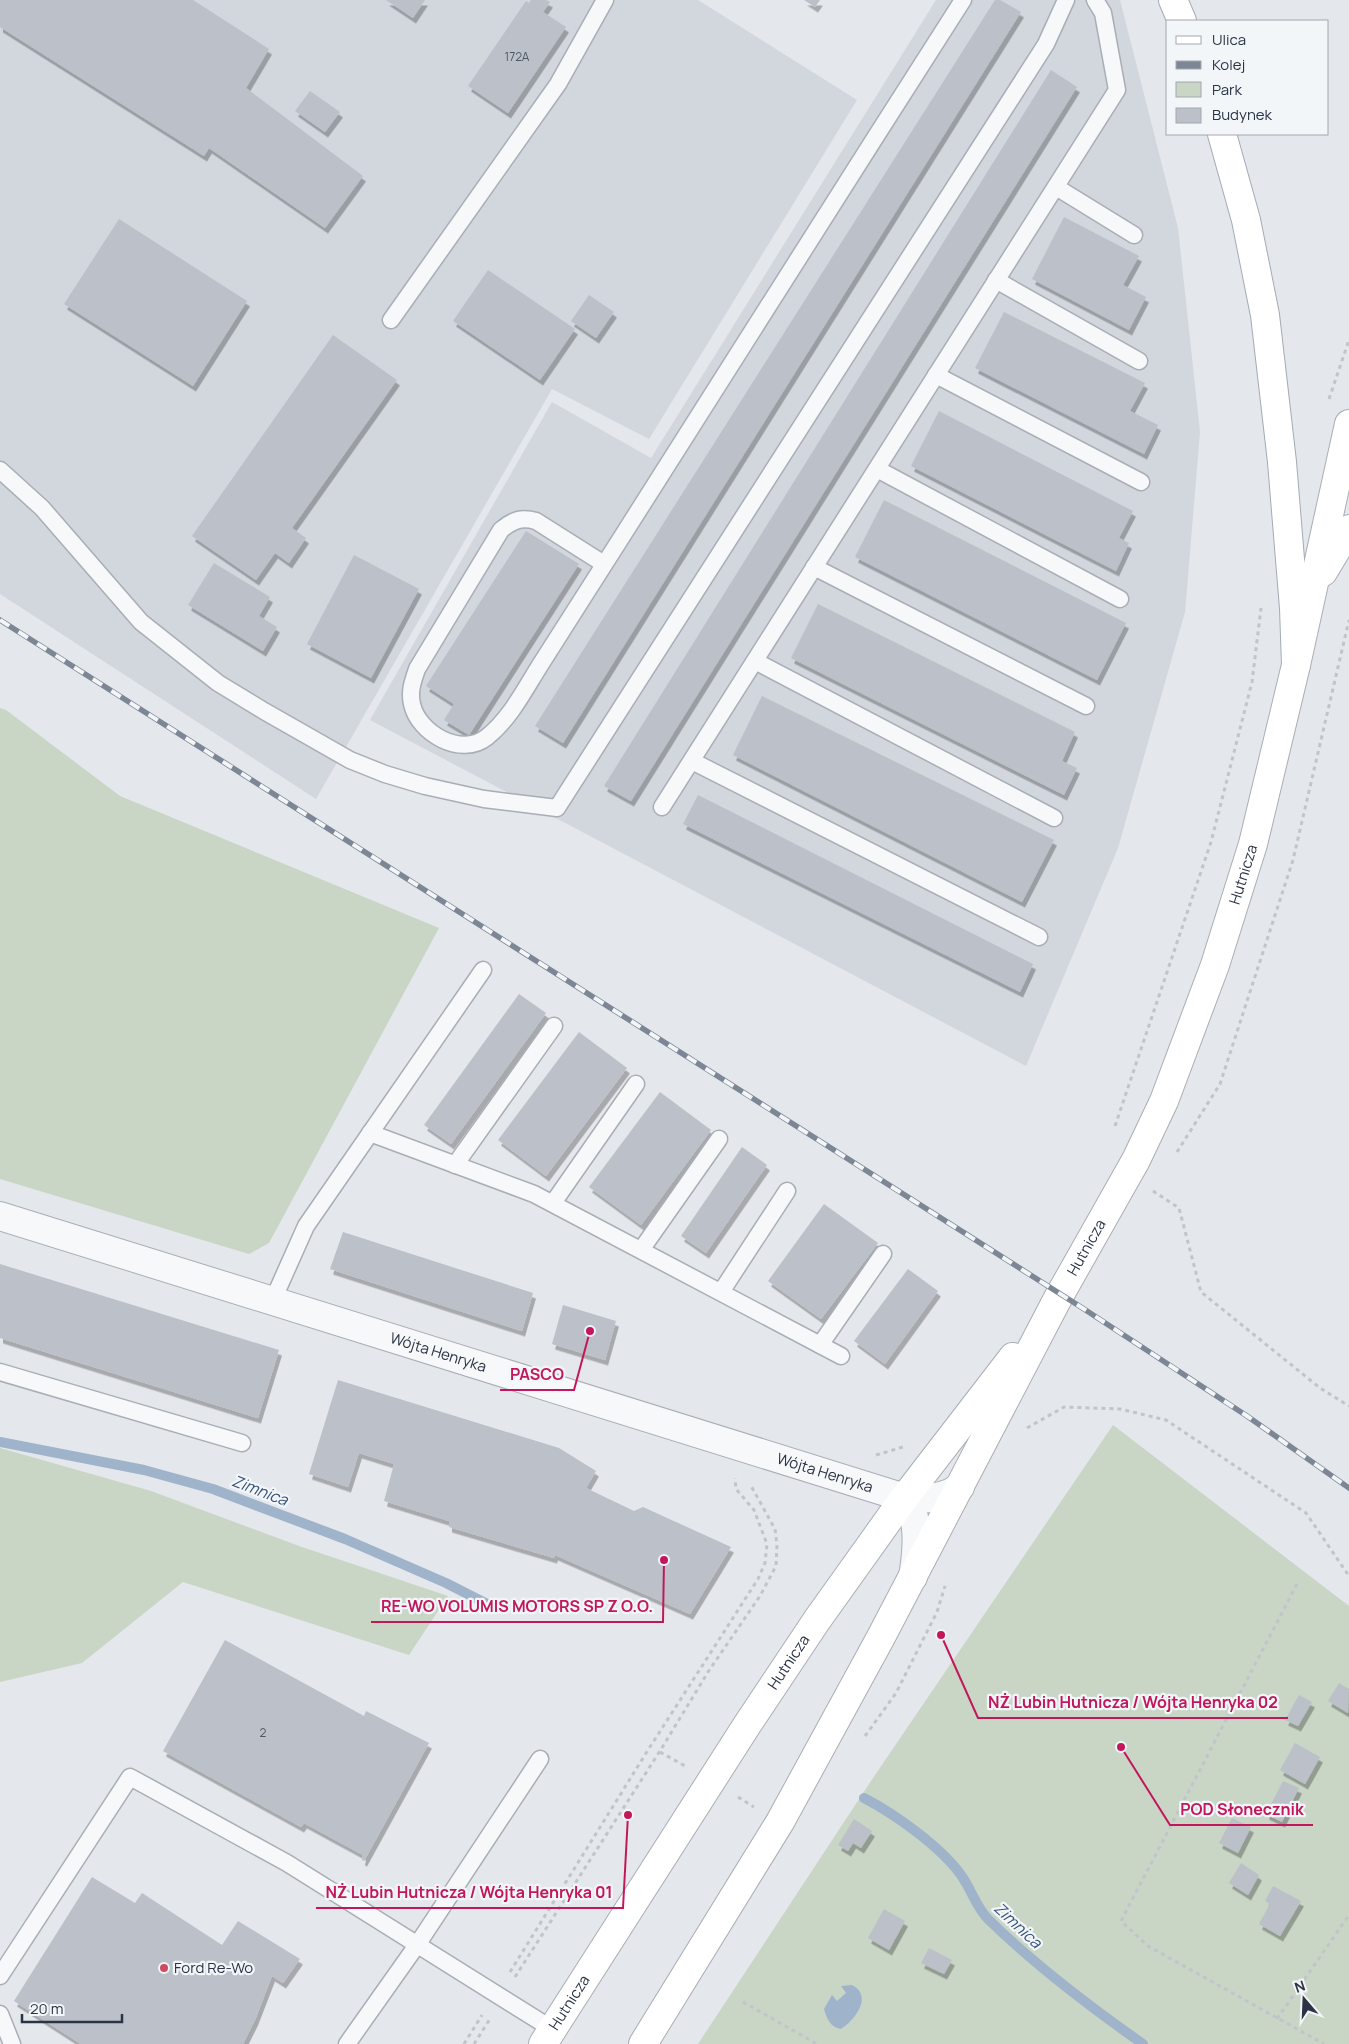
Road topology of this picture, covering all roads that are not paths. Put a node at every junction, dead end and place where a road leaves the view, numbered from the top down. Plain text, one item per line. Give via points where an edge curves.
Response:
1 (605, 0) edge
2 (963, 0) edge
3 (1066, 0) edge
4 (1095, 0) edge
5 (1173, 0) edge
6 (1182, 20) edge
7 (1222, 135) edge
8 (1056, 186) junction
9 (1134, 235) dead end
10 (996, 280) junction
11 (391, 320) dead end
12 (1139, 361) dead end
13 (936, 375) junction
14 (1349, 424) edge
15 (877, 469) junction
16 (0, 470) edge
17 (1141, 482) dead end
18 (1349, 529) edge
19 (604, 564) junction
20 (814, 567) junction
21 (1313, 588) junction
22 (1120, 599) dead end
23 (755, 660) junction
24 (1296, 665) junction
25 (1086, 706) dead end
26 (692, 761) junction
27 (662, 807) dead end
28 (1054, 818) dead end
29 (1039, 937) dead end
30 (483, 970) dead end
31 (554, 1026) dead end
32 (636, 1084) dead end
33 (370, 1133) junction
34 (719, 1139) dead end
35 (455, 1165) junction
36 (787, 1191) dead end
37 (553, 1203) junction
38 (0, 1216) edge
39 (641, 1250) junction
40 (883, 1254) dead end
41 (721, 1292) junction
42 (1058, 1298) junction
43 (273, 1300) junction
44 (820, 1345) junction
45 (841, 1356) dead end
46 (0, 1372) edge
47 (242, 1444) dead end
48 (960, 1487) junction
49 (905, 1498) junction
50 (913, 1577) junction
51 (540, 1759) dead end
52 (417, 1945) junction
53 (0, 1976) edge
54 (0, 2014) edge
55 (548, 2036) edge
56 (12, 2044) edge
57 (347, 2044) edge
58 (643, 2044) edge

1 - 11 lane via 558,84
2 - 19 lane
3 - 16 lane via 1046,44 557,808 484,799 385,774 350,760 264,712 218,684 141,622 42,508
4 - 8 lane via 1103,12 1117,90
5 - 6 main road
7 - 24 main road via 1250,234 1265,315 1283,472
8 - 9 lane
8 - 10 lane
10 - 12 lane
10 - 13 lane
13 - 15 lane
13 - 17 lane
14 - 21 main road, Hutnicza
15 - 20 lane
15 - 22 lane
18 - 21 main road
19 - 19 lane via 513,708 486,738 470,744 454,743 432,734 418,720 410,689 417,669 501,530 512,521 524,518 536,521
20 - 23 lane
20 - 25 lane
21 - 24 main road, Hutnicza
23 - 26 lane
23 - 28 lane
24 - 42 main road, Hutnicza via 1240,887 1187,1044 1146,1142
26 - 27 lane
26 - 29 lane
30 - 33 lane
31 - 35 lane
32 - 37 lane
33 - 35 lane
33 - 43 lane via 306,1226
34 - 39 lane
35 - 37 lane
36 - 41 lane
37 - 39 lane
38 - 43 street, Wójta Henryka
39 - 41 lane
40 - 44 lane
41 - 44 lane
42 - 48 main road, Hutnicza
42 - 49 main road, Hutnicza
43 - 49 street, Wójta Henryka
44 - 45 lane
46 - 47 lane
48 - 49 street, Wójta Henryka via 936,1497
48 - 50 main road, Hutnicza
49 - 50 street via 915,1522
49 - 55 main road, Hutnicza via 798,1648
50 - 58 main road, Hutnicza via 780,1822
51 - 52 lane
52 - 53 lane via 287,1863 130,1777
52 - 55 lane via 500,1995
52 - 57 lane
54 - 56 lane

